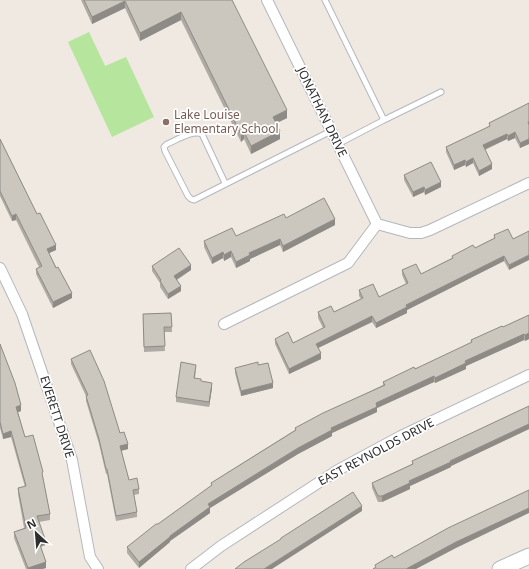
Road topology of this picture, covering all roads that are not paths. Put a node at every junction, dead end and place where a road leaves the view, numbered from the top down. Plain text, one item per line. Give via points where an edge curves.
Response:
1 (267, 0) edge
2 (325, 0) edge
3 (441, 92) dead end
4 (384, 120) junction
5 (331, 130) junction
6 (338, 144) junction
7 (529, 183) edge
8 (225, 184) junction
9 (377, 224) junction
10 (0, 268) edge
11 (224, 324) dead end
12 (529, 375) edge
13 (529, 556) edge
14 (98, 569) edge
15 (191, 569) edge
16 (500, 569) edge

1 - 5 street, JONATHAN DRIVE
2 - 4 lane
3 - 4 lane
4 - 6 lane
5 - 6 street, JONATHAN DRIVE
5 - 8 lane
6 - 9 street, JONATHAN DRIVE
7 - 9 street via 430,230 410,233
8 - 8 lane via 202,134 193,133 164,147 190,199 194,200
9 - 11 street via 348,263
10 - 14 street, EVERETT DRIVE via 22,314 72,460 90,558
12 - 15 street, EAST REYNOLDS DRIVE via 401,436 338,470 220,546
13 - 16 street

